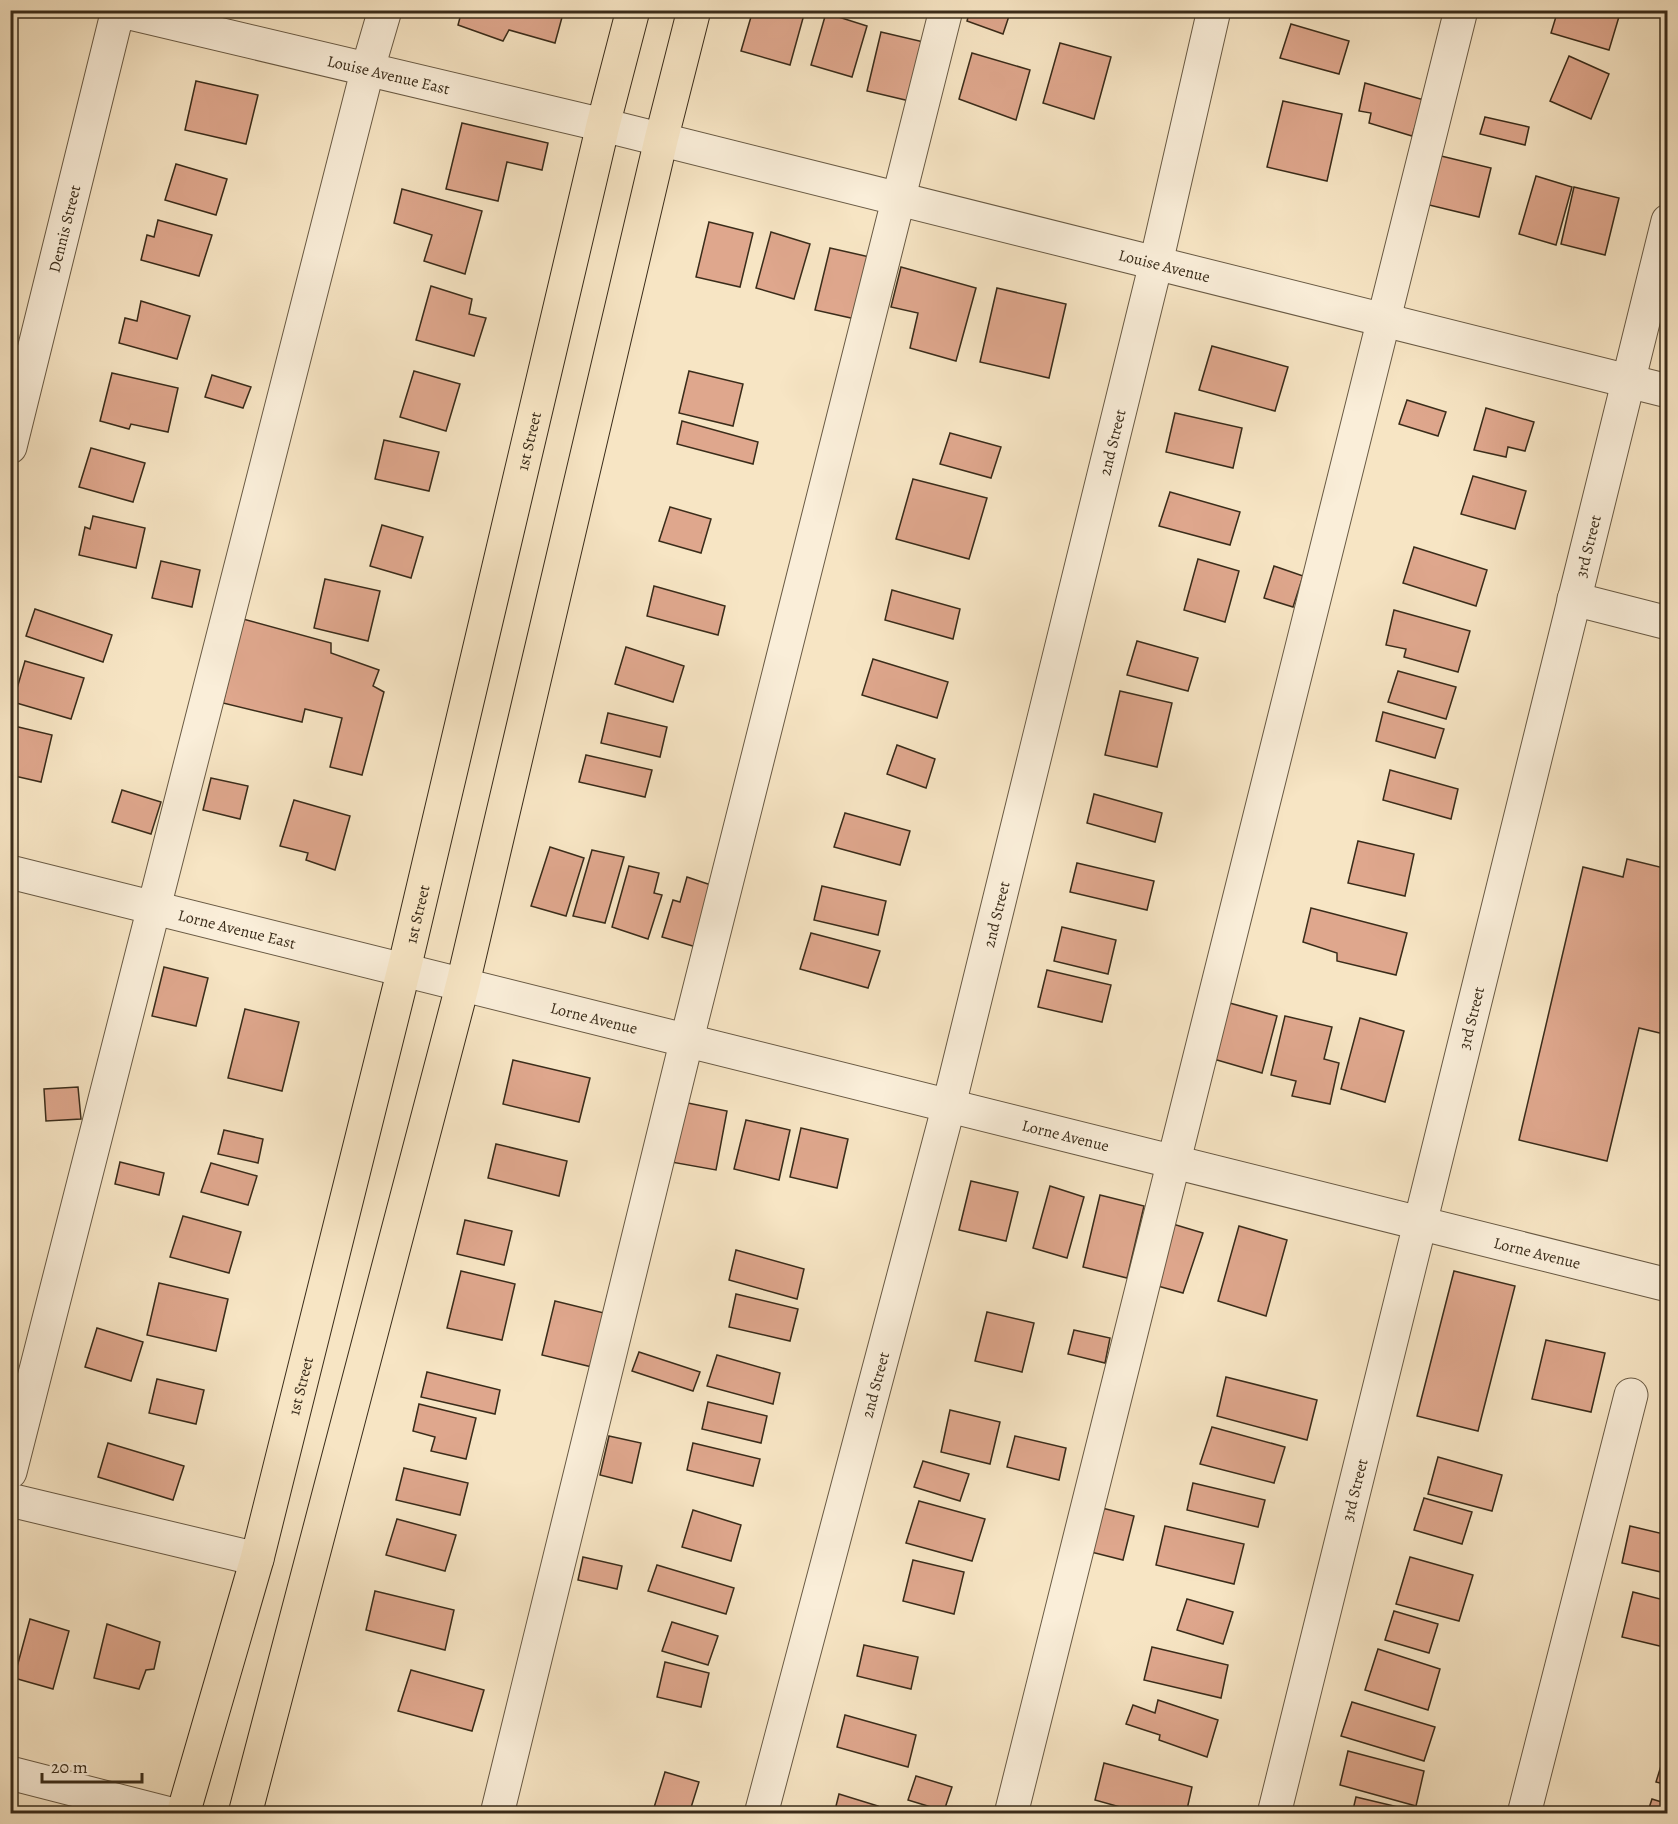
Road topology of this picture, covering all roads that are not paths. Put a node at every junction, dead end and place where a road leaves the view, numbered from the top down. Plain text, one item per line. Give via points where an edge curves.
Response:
1 (385, 10) edge
2 (633, 10) edge
3 (694, 10) edge
4 (946, 10) edge
5 (1214, 10) edge
6 (1461, 10) edge
7 (118, 11) edge
8 (368, 68) junction
9 (603, 125) junction
10 (661, 140) junction
11 (900, 199) junction
12 (1668, 221) edge
13 (1156, 263) junction
14 (1382, 320) junction
15 (1628, 381) junction
16 (1668, 391) edge
17 (10, 447) edge
18 (1574, 599) junction
19 (1668, 622) edge
20 (10, 872) edge
21 (153, 907) junction
22 (404, 969) junction
23 (463, 983) junction
24 (687, 1039) junction
25 (948, 1105) junction
26 (1174, 1161) junction
27 (1420, 1223) junction
28 (1668, 1285) edge
29 (1631, 1395) dead end
30 (10, 1472) edge
31 (10, 1500) edge
32 (257, 1559) junction
33 (10, 1773) edge
34 (170, 1814) edge
35 (183, 1814) edge
36 (245, 1814) edge
37 (497, 1814) edge
38 (761, 1814) edge
39 (1011, 1814) edge
40 (1274, 1814) edge
41 (1524, 1814) edge

1 - 8 street
2 - 9 main road, 1st Street
3 - 10 main road
4 - 11 street
5 - 13 street, 2nd Street
6 - 14 street
7 - 8 street, Louise Avenue East
7 - 17 street, Dennis Street
8 - 9 street, Louise Avenue East
8 - 21 street
9 - 10 street, Louise Avenue East
9 - 22 main road, 1st Street
10 - 11 street, Louise Avenue
10 - 23 main road
11 - 13 street, Louise Avenue
11 - 24 street
12 - 15 street, 3rd Street
13 - 14 street, Louise Avenue
13 - 25 street, 2nd Street
14 - 15 street, Louise Avenue
14 - 26 street
15 - 16 street, Louise Avenue
15 - 18 street, 3rd Street
18 - 19 street
18 - 27 street, 3rd Street
20 - 21 street, Lorne Avenue East
21 - 22 street, Lorne Avenue East
21 - 30 street
22 - 23 street, Lorne Avenue East
22 - 32 main road, 1st Street
23 - 24 street, Lorne Avenue
23 - 36 main road
24 - 25 street, Lorne Avenue
24 - 37 street
25 - 26 street, Lorne Avenue
25 - 38 street, 2nd Street
26 - 27 street, Lorne Avenue
26 - 39 street
27 - 28 street, Lorne Avenue
27 - 40 street, 3rd Street
29 - 41 street
31 - 32 street
32 - 35 main road, 1st Street
33 - 34 street

